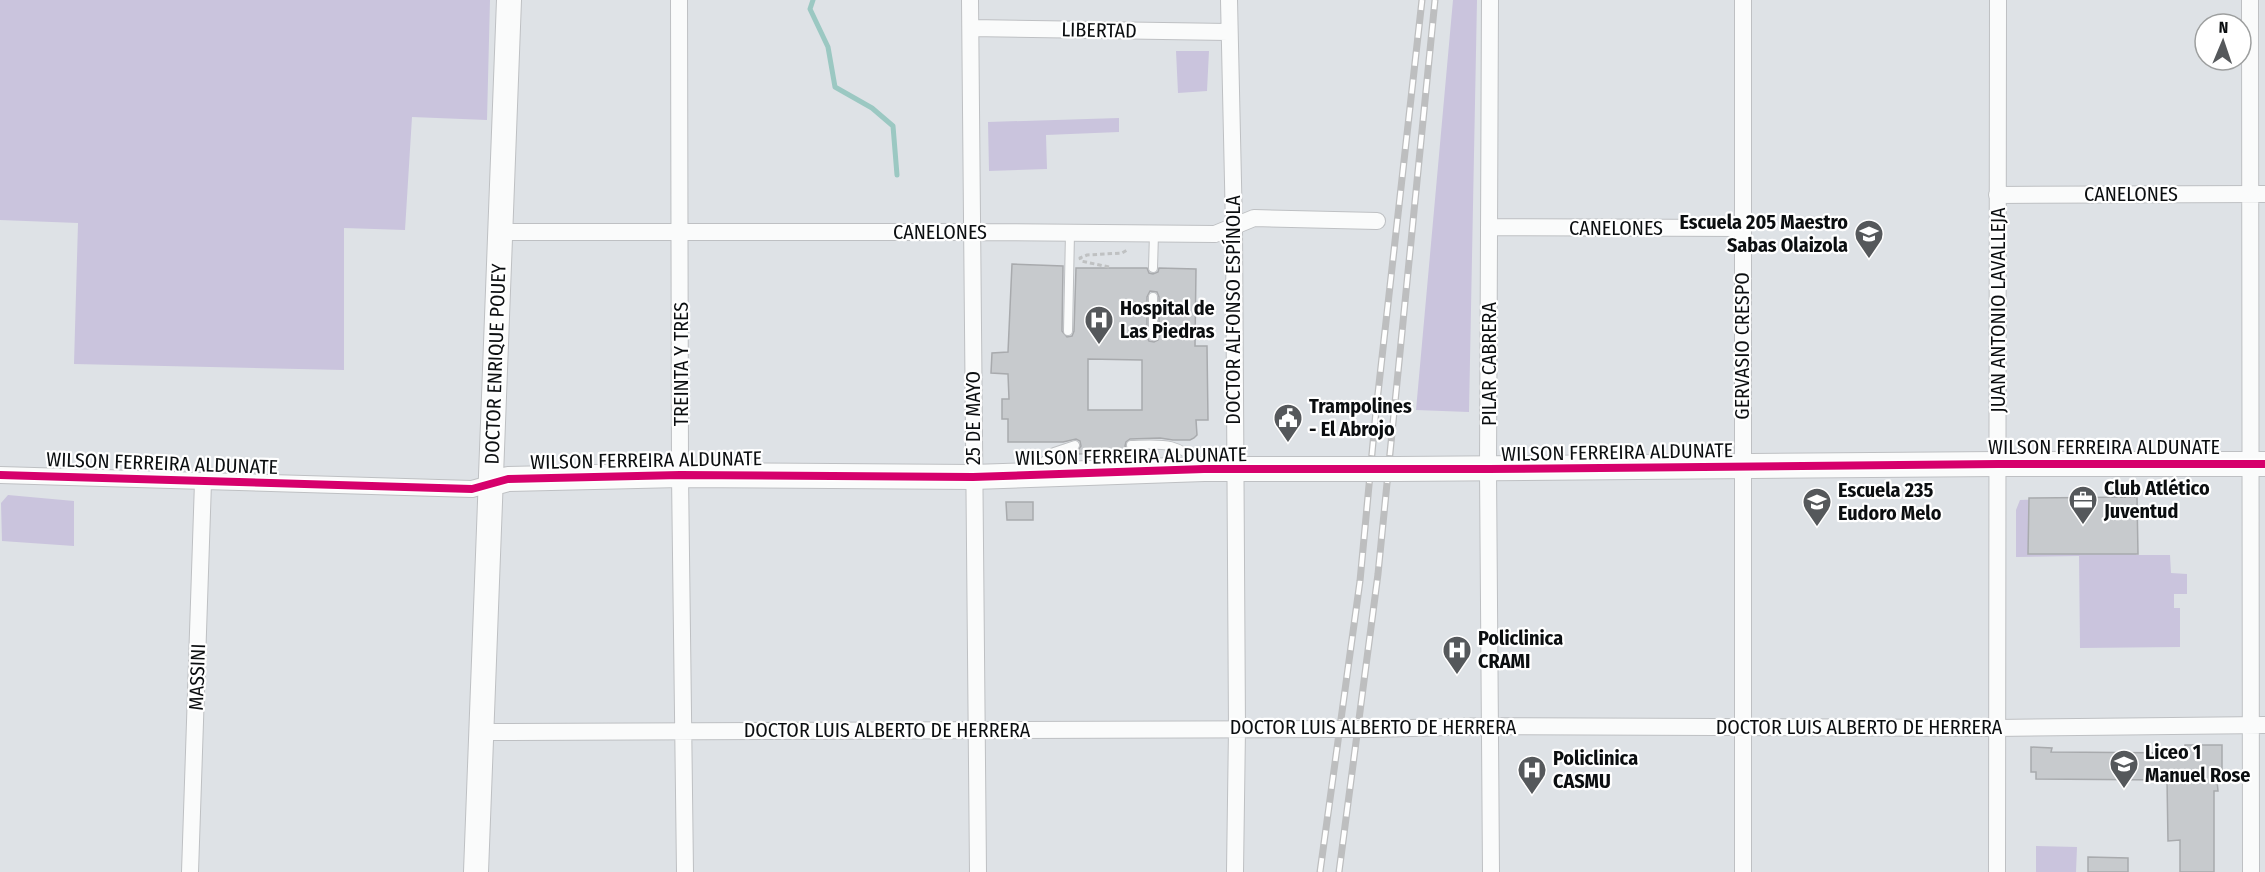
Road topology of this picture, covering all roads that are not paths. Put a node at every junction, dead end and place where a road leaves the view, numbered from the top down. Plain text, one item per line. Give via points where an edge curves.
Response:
1 (509, 0) edge
2 (679, 0) edge
3 (970, 0) edge
4 (1229, 0) edge
5 (1490, 0) edge
6 (1743, 0) edge
7 (1998, 0) edge
8 (2250, 0) edge
9 (971, 28) junction
10 (1228, 32) junction
11 (2257, 194) edge
12 (1997, 195) junction
13 (1377, 221) dead end
14 (1234, 227) junction
15 (1489, 228) junction
16 (1743, 228) junction
17 (681, 231) junction
18 (500, 232) junction
19 (973, 232) junction
20 (1070, 233) junction
21 (1154, 234) junction
22 (1154, 268) dead end
23 (1153, 297) dead end
24 (1068, 332) dead end
25 (1153, 336) dead end
26 (1075, 444) dead end
27 (1131, 444) dead end
28 (1998, 464) junction
29 (2258, 464) edge
30 (1742, 467) junction
31 (1204, 469) junction
32 (1235, 470) junction
33 (1488, 470) junction
34 (0, 475) edge
35 (680, 475) junction
36 (1029, 476) junction
37 (973, 477) junction
38 (203, 482) junction
39 (490, 484) junction
40 (2258, 725) edge
41 (1491, 726) junction
42 (1742, 726) junction
43 (1996, 728) junction
44 (975, 729) junction
45 (1238, 729) junction
46 (682, 731) junction
47 (481, 732) junction
48 (190, 872) edge
49 (476, 872) edge
50 (686, 872) edge
51 (978, 872) edge
52 (1235, 872) edge
53 (1491, 872) edge
54 (1743, 872) edge
55 (1997, 872) edge
56 (2251, 872) edge

1 - 18 street, DOCTOR ENRIQUE POUEY
2 - 17 street, TREINTA Y TRES
3 - 9 street, 25 DE MAYO
4 - 10 street, DOCTOR ALFONSO ESPÍNOLA
5 - 15 street, PILAR CABRERA
6 - 16 street, GERVASIO CRESPO
7 - 12 street, JUAN ANTONIO LAVALLEJA
8 - 11 street
9 - 10 street, LIBERTAD
9 - 19 street, 25 DE MAYO
10 - 14 street, DOCTOR ALFONSO ESPÍNOLA
11 - 12 street, CANELONES
11 - 29 street
12 - 28 street, JUAN ANTONIO LAVALLEJA
13 - 14 street, CANELONES via 1254,218
14 - 21 street, CANELONES via 1215,234
14 - 32 street, DOCTOR ALFONSO ESPÍNOLA
15 - 16 street, CANELONES
15 - 33 street, PILAR CABRERA
16 - 30 street, GERVASIO CRESPO
17 - 18 street, CANELONES
17 - 19 street, CANELONES
17 - 35 street, TREINTA Y TRES
18 - 39 street, DOCTOR ENRIQUE POUEY
19 - 20 street, CANELONES
19 - 37 street, 25 DE MAYO
20 - 21 street, CANELONES
20 - 24 lane
21 - 22 lane
23 - 25 lane
26 - 36 lane via 1054,452
27 - 31 lane via 1174,446 1188,452
28 - 29 street, WILSON FERREIRA ALDUNATE
28 - 30 street, WILSON FERREIRA ALDUNATE
28 - 43 street, JUAN ANTONIO LAVALLEJA
29 - 40 street
30 - 33 street, WILSON FERREIRA ALDUNATE
30 - 42 street, GERVASIO CRESPO
31 - 32 street, WILSON FERREIRA ALDUNATE
31 - 36 street, WILSON FERREIRA ALDUNATE
32 - 33 street, WILSON FERREIRA ALDUNATE, bridge
32 - 45 street, DOCTOR ALFONSO ESPÍNOLA
33 - 41 street, PILAR CABRERA
34 - 38 street, WILSON FERREIRA ALDUNATE
35 - 37 street, WILSON FERREIRA ALDUNATE
35 - 39 street, WILSON FERREIRA ALDUNATE via 508,479
35 - 46 street, TREINTA Y TRES
36 - 37 street, WILSON FERREIRA ALDUNATE
37 - 44 street, 25 DE MAYO
38 - 39 street, WILSON FERREIRA ALDUNATE via 472,489
38 - 48 street, MASSINI
39 - 47 street, DOCTOR ENRIQUE POUEY
40 - 43 street, DOCTOR LUIS ALBERTO DE HERRERA
40 - 56 street
41 - 42 street, DOCTOR LUIS ALBERTO DE HERRERA
41 - 45 street, DOCTOR LUIS ALBERTO DE HERRERA, bridge
41 - 53 street, PILAR CABRERA
42 - 43 street, DOCTOR LUIS ALBERTO DE HERRERA
42 - 54 street, GERVASIO CRESPO
43 - 55 street, JUAN ANTONIO LAVALLEJA
44 - 45 street, DOCTOR LUIS ALBERTO DE HERRERA
44 - 46 street, DOCTOR LUIS ALBERTO DE HERRERA
44 - 51 street, 25 DE MAYO
45 - 52 street, DOCTOR ALFONSO ESPÍNOLA
46 - 47 street, DOCTOR LUIS ALBERTO DE HERRERA
46 - 50 street, TREINTA Y TRES
47 - 49 street, DOCTOR ENRIQUE POUEY

